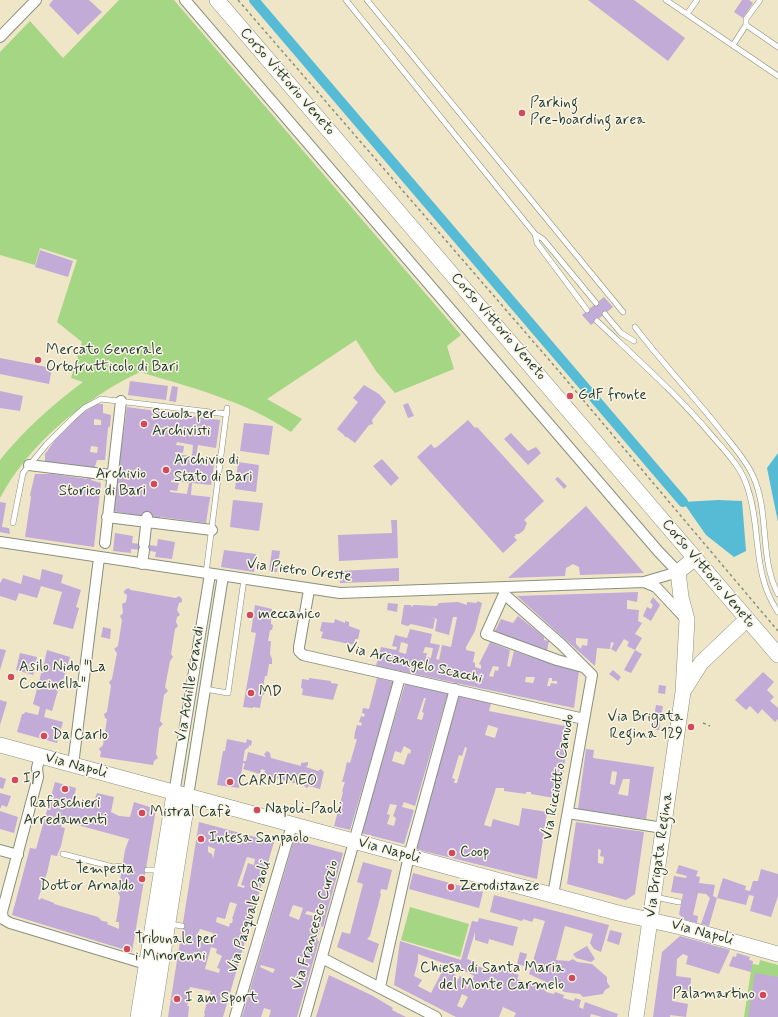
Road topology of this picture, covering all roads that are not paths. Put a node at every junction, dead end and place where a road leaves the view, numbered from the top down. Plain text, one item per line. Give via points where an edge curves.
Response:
1 (36, 0) edge
2 (184, 0) edge
3 (217, 0) edge
4 (346, 0) edge
5 (367, 0) edge
6 (666, 0) edge
7 (697, 0) edge
8 (760, 0) edge
9 (687, 14) junction
10 (746, 26) junction
11 (0, 37) edge
12 (733, 45) junction
13 (778, 47) edge
14 (778, 76) edge
15 (535, 234) junction
16 (596, 303) dead end
17 (587, 310) dead end
18 (623, 312) dead end
19 (605, 314) dead end
20 (597, 321) dead end
21 (635, 327) dead end
22 (634, 341) dead end
23 (121, 401) junction
24 (227, 408) dead end
25 (227, 414) junction
26 (29, 465) junction
27 (111, 475) junction
28 (107, 517) junction
29 (147, 520) junction
30 (13, 522) dead end
31 (212, 530) junction
32 (0, 542) edge
33 (105, 543) dead end
34 (99, 558) junction
35 (695, 558) junction
36 (142, 564) junction
37 (678, 572) junction
38 (208, 574) junction
39 (223, 576) junction
40 (244, 580) junction
41 (644, 582) junction
42 (309, 590) junction
43 (504, 591) junction
44 (778, 594) edge
45 (778, 612) edge
46 (687, 620) junction
47 (746, 620) junction
48 (686, 638) junction
49 (711, 652) junction
50 (778, 655) edge
51 (585, 668) junction
52 (400, 677) junction
53 (205, 689) junction
54 (455, 689) junction
55 (683, 692) junction
56 (584, 719) junction
57 (0, 745) edge
58 (40, 756) junction
59 (73, 765) junction
60 (181, 795) junction
61 (568, 813) junction
62 (292, 825) junction
63 (663, 828) junction
64 (176, 831) junction
65 (354, 842) junction
66 (0, 850) edge
67 (63, 854) dead end
68 (18, 855) junction
69 (409, 856) junction
70 (122, 866) dead end
71 (147, 870) dead end
72 (162, 870) junction
73 (553, 895) junction
74 (653, 897) junction
75 (679, 902) dead end
76 (650, 920) junction
77 (778, 954) edge
78 (322, 958) junction
79 (146, 964) junction
80 (380, 987) junction
81 (138, 1017) edge
82 (153, 1017) edge
83 (235, 1017) edge
84 (305, 1017) edge
85 (436, 1017) edge
86 (636, 1017) edge

1 - 11 street
2 - 37 street, Corso Vittorio Veneto
3 - 35 main road, Corso Vittorio Veneto
4 - 15 lane
5 - 18 lane
6 - 9 lane
7 - 9 lane
8 - 10 lane via 746,19
9 - 12 lane
10 - 12 lane
10 - 13 lane
12 - 14 lane
15 - 16 lane via 543,239
15 - 17 lane via 537,243
19 - 22 lane via 621,333
20 - 45 lane via 688,407 741,472 752,503 762,582
21 - 44 lane via 747,464 760,495 771,575
23 - 25 lane
23 - 26 lane via 101,399 84,408
23 - 27 street
24 - 25 lane
25 - 31 lane
26 - 27 street
26 - 30 lane via 23,473
27 - 28 street
28 - 29 street
28 - 33 street
29 - 31 street
29 - 36 street
31 - 38 lane
32 - 34 street, Via Pietro Oreste
34 - 36 street, Via Pietro Oreste
34 - 59 street
35 - 37 main road
35 - 47 main road, Corso Vittorio Veneto
36 - 38 street, Via Pietro Oreste
37 - 41 street, Via Pietro Oreste
37 - 46 main road, Via Brigata Regina
38 - 39 street, Via Pietro Oreste
38 - 60 street, Via Achille Grandi
39 - 40 street, Via Pietro Oreste
39 - 53 street, Via Achille Grandi
40 - 42 street, Via Pietro Oreste
40 - 53 lane via 228,693
41 - 43 street, Via Pietro Oreste
41 - 46 street via 656,587
42 - 43 street, Via Pietro Oreste via 340,593
42 - 52 street, Via Arcangelo Scacchi via 299,647 303,655
43 - 51 street
43 - 51 street via 486,634
46 - 48 main road, Via Brigata Regina
47 - 49 main road
47 - 50 main road, Corso Vittorio Veneto
48 - 49 main road via 697,651
48 - 55 main road, Via Brigata Regina
49 - 55 main road via 698,667
51 - 56 street, Via Ricciotto Canudo via 592,675
52 - 54 street, Via Arcangelo Scacchi
52 - 65 street, Via Francesco Curzio
53 - 60 street, Via Achille Grandi
54 - 56 street, Via Arcangelo Scacchi
54 - 69 street
55 - 63 main road, Via Brigata Regina
56 - 61 street, Via Ricciotto Canudo
57 - 58 main road, Via Napoli
58 - 59 main road, Via Napoli
58 - 68 street via 38,777
59 - 60 main road, Via Napoli
60 - 62 main road, Via Napoli
60 - 64 main road
61 - 63 street
61 - 73 street, Via Ricciotto Canudo
62 - 65 main road, Via Napoli
62 - 83 street, Via Pasquale Paoli
63 - 74 main road, Via Brigata Regina
64 - 72 main road
64 - 82 main road via 175,925
65 - 69 main road, Via Napoli
65 - 78 street, Via Francesco Curzio
66 - 68 street
67 - 70 lane via 113,867
68 - 79 street via 2,912 4,919 10,923
69 - 73 main road, Via Napoli
69 - 80 street
71 - 72 lane
72 - 79 main road
73 - 76 main road, Via Napoli
74 - 75 lane
74 - 76 main road, Via Brigata Regina
76 - 77 main road, Via Napoli
76 - 86 main road, Via Brigata Regina
78 - 80 street
78 - 84 street, Via Francesco Curzio
79 - 81 main road
80 - 85 street

